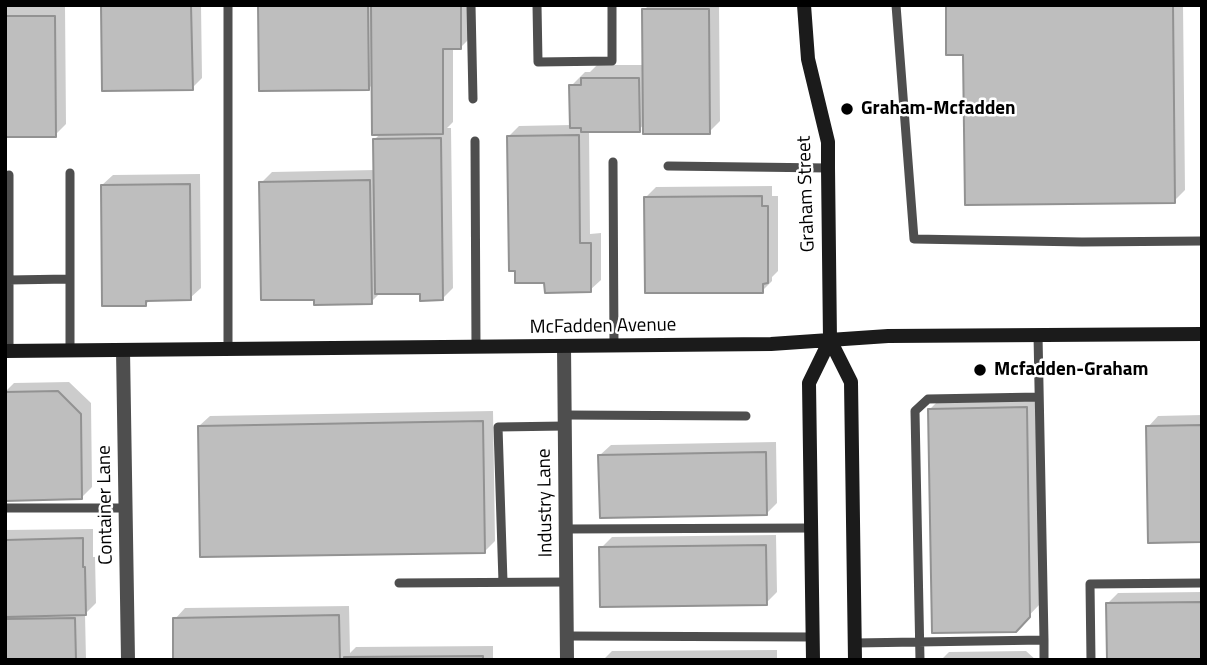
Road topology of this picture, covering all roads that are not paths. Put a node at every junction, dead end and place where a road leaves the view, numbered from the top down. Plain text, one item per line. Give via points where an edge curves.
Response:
1 (228, 5) edge
2 (471, 5) edge
3 (537, 5) edge
4 (612, 5) edge
5 (804, 5) edge
6 (895, 5) edge
7 (473, 99) dead end
8 (475, 141) dead end
9 (613, 162) dead end
10 (668, 166) dead end
11 (828, 168) junction
12 (70, 173) dead end
13 (9, 175) dead end
14 (1202, 241) edge
15 (69, 279) junction
16 (9, 280) junction
17 (1202, 334) edge
18 (1038, 335) junction
19 (830, 340) junction
20 (564, 346) junction
21 (614, 346) junction
22 (476, 347) junction
23 (228, 349) junction
24 (123, 350) junction
25 (7, 351) edge
26 (70, 351) junction
27 (1040, 397) junction
28 (746, 416) dead end
29 (565, 420) junction
30 (5, 508) edge
31 (126, 508) junction
32 (811, 528) junction
33 (566, 529) junction
34 (503, 582) junction
35 (566, 582) junction
36 (398, 583) dead end
37 (1202, 583) edge
38 (567, 636) junction
39 (812, 637) junction
40 (1044, 640) junction
41 (920, 642) junction
42 (855, 643) junction
43 (128, 660) edge
44 (567, 660) edge
45 (813, 660) edge
46 (855, 660) edge
47 (920, 660) edge
48 (1044, 660) edge
49 (1091, 660) edge

1 - 23 lane
2 - 7 lane
3 - 4 lane via 538,62 612,61
5 - 11 street, Graham Street via 808,59 828,142
6 - 14 lane via 914,239
8 - 22 lane
9 - 21 lane
10 - 11 lane
11 - 19 street, Graham Street
12 - 15 lane
13 - 16 lane
15 - 16 lane
15 - 26 lane
16 - 25 lane
17 - 18 street, McFadden Avenue
18 - 19 street, McFadden Avenue
18 - 27 lane
19 - 21 street, McFadden Avenue
19 - 32 street, Graham Street via 809,383
19 - 42 street, Graham Street via 851,382
20 - 21 street, McFadden Avenue
20 - 22 street, McFadden Avenue
20 - 29 street, Industry Lane
22 - 23 street, McFadden Avenue
23 - 24 street, McFadden Avenue
24 - 26 street, McFadden Avenue
24 - 31 street, Container Lane
25 - 26 street, McFadden Avenue
27 - 40 lane
27 - 41 lane via 928,399 915,411
28 - 29 lane
29 - 33 street, Industry Lane
29 - 34 lane via 498,427
30 - 31 lane
31 - 43 street, Container Lane
32 - 33 lane
32 - 39 street, Graham Street
33 - 35 street, Industry Lane
34 - 35 lane
34 - 36 lane
35 - 38 street, Industry Lane
37 - 49 lane via 1090,584
38 - 39 lane
38 - 44 street, Industry Lane
39 - 45 street, Graham Street
40 - 41 lane
40 - 48 lane
41 - 42 lane
41 - 47 lane
42 - 46 street, Graham Street

